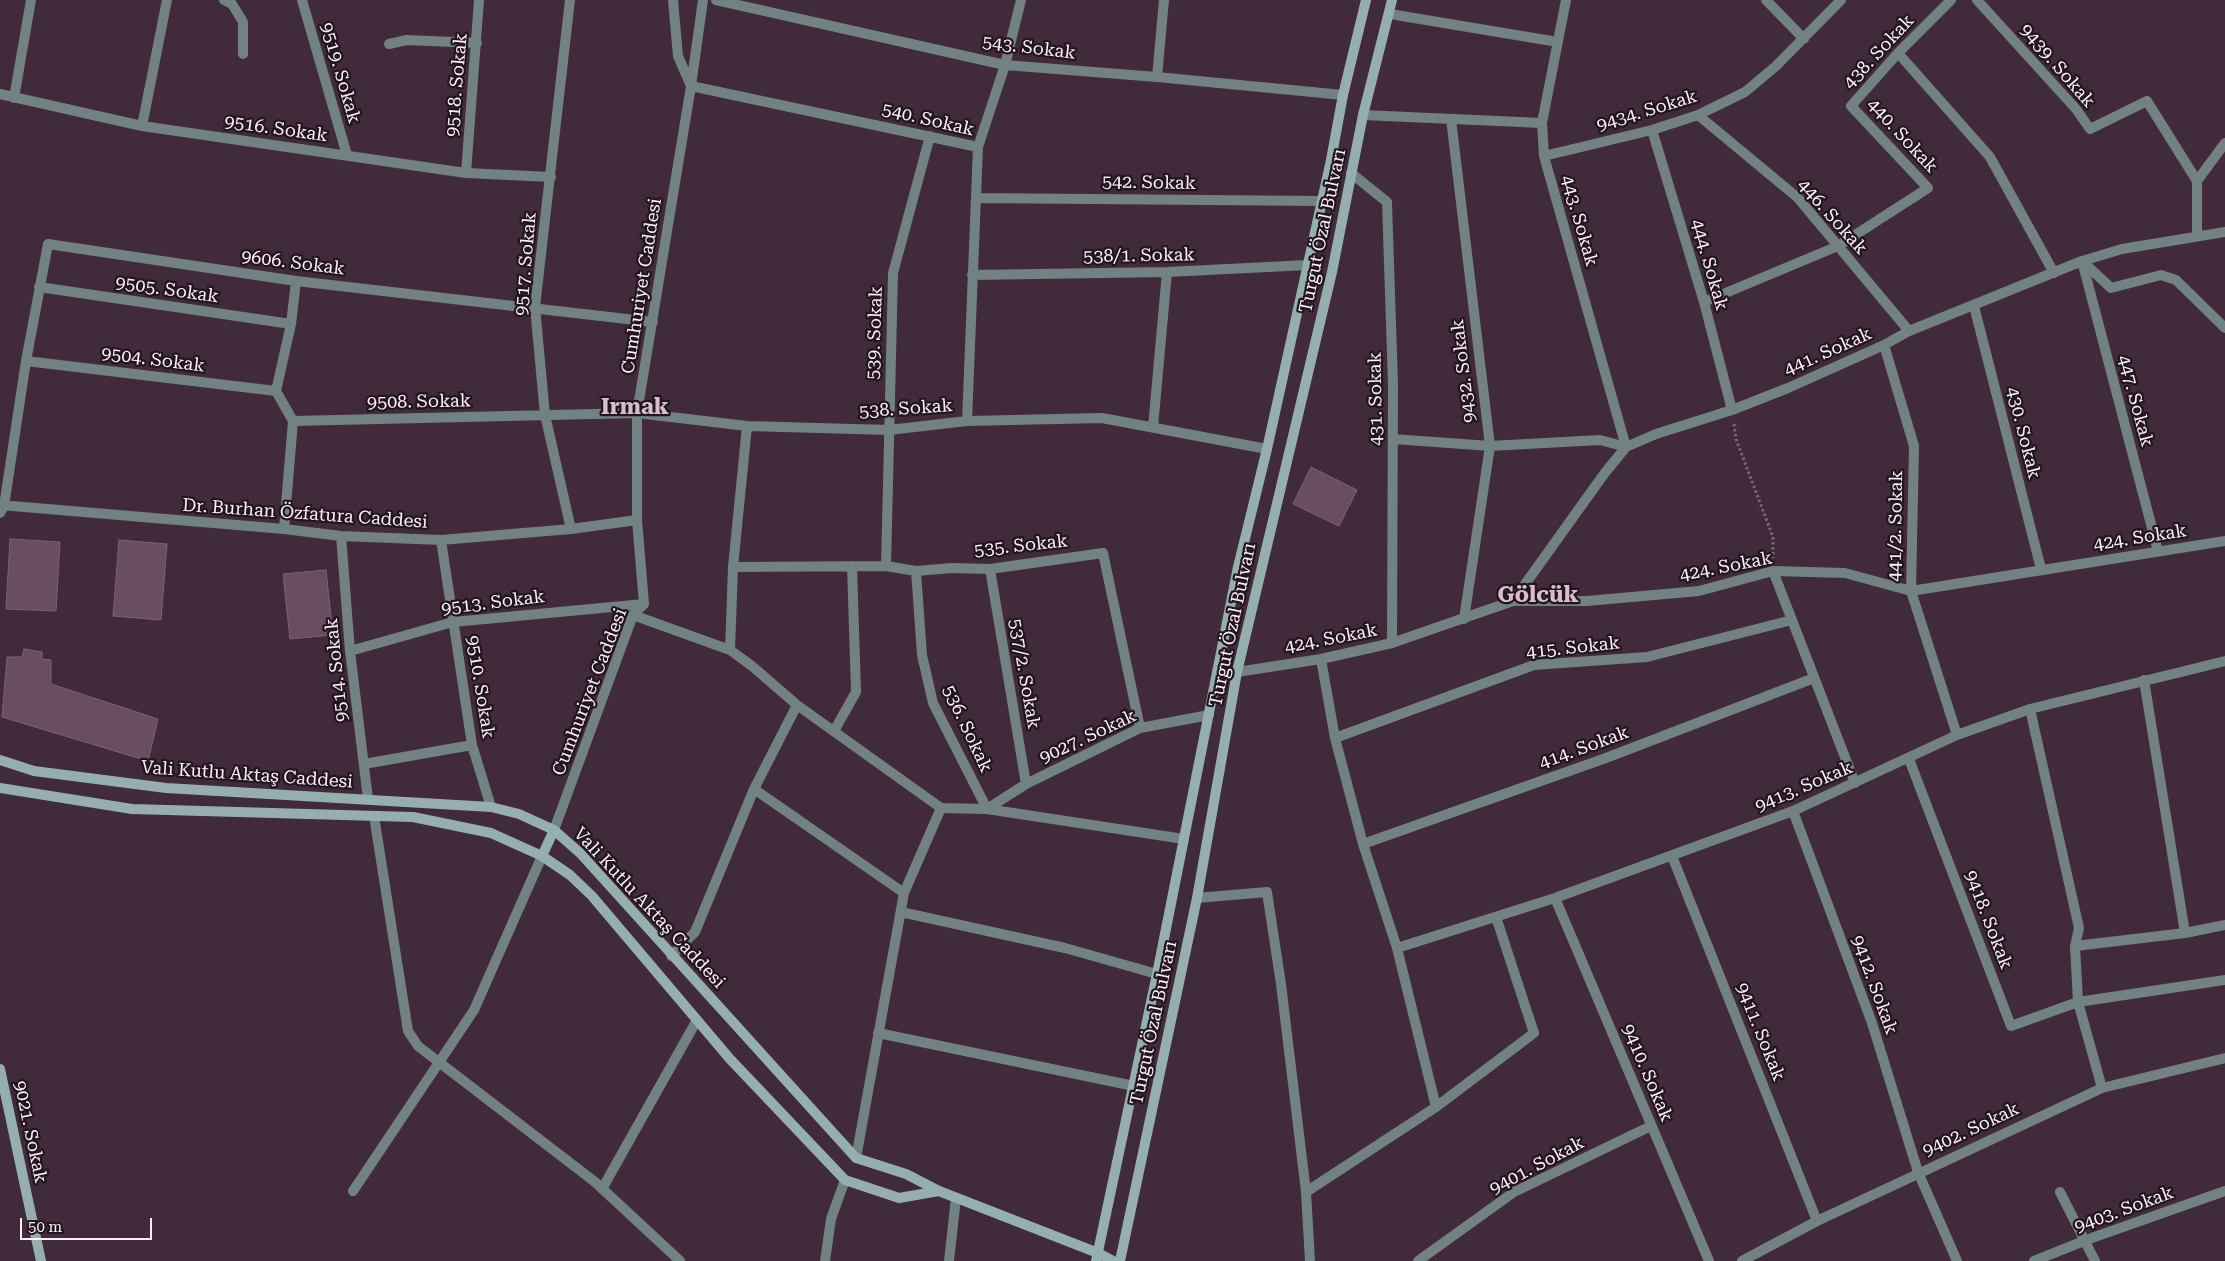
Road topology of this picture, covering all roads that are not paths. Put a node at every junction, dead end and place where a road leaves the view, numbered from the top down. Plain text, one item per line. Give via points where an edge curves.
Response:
1 (31, 0) edge
2 (167, 0) edge
3 (224, 0) edge
4 (302, 0) edge
5 (479, 0) edge
6 (570, 0) edge
7 (672, 0) edge
8 (703, 0) edge
9 (716, 0) edge
10 (1021, 0) edge
11 (1164, 0) edge
12 (1366, 0) edge
13 (1392, 0) edge
14 (1566, 0) edge
15 (1766, 0) edge
16 (1840, 0) edge
17 (1951, 0) edge
18 (1977, 0) edge
19 (1390, 14) junction
20 (1804, 39) junction
21 (1558, 42) junction
22 (477, 43) junction
23 (389, 44) dead end
24 (1898, 53) junction
25 (243, 54) dead end
26 (1005, 66) junction
27 (1157, 77) junction
28 (691, 86) junction
29 (0, 94) edge
30 (1343, 96) junction
31 (14, 98) junction
32 (1851, 106) joint
33 (1363, 115) junction
34 (1698, 115) junction
35 (1451, 119) junction
36 (1542, 123) junction
37 (142, 126) junction
38 (1652, 130) junction
39 (930, 136) junction
40 (2225, 143) edge
41 (978, 147) junction
42 (347, 156) junction
43 (1544, 156) junction
44 (466, 173) junction
45 (1351, 173) junction
46 (551, 177) junction
47 (2197, 181) junction
48 (976, 198) junction
49 (1321, 201) junction
50 (2225, 232) edge
51 (2197, 236) junction
52 (1838, 246) junction
53 (2082, 261) junction
54 (1308, 265) junction
55 (1168, 272) junction
56 (2054, 273) junction
57 (972, 275) junction
58 (296, 281) junction
59 (40, 288) junction
60 (1704, 302) junction
61 (1974, 306) junction
62 (535, 307) junction
63 (653, 322) junction
64 (291, 324) junction
65 (2225, 328) edge
66 (1909, 331) junction
67 (1884, 345) junction
68 (26, 361) junction
69 (276, 391) junction
70 (1732, 410) junction
71 (637, 413) junction
72 (546, 415) junction
73 (293, 421) junction
74 (967, 421) junction
75 (747, 426) junction
76 (1153, 427) junction
77 (889, 430) junction
78 (1393, 439) junction
79 (1490, 446) junction
80 (1626, 448) junction
81 (1267, 450) junction
82 (1, 508) edge
83 (637, 520) junction
84 (284, 529) junction
85 (571, 530) junction
86 (341, 536) junction
87 (441, 540) junction
88 (2225, 542) edge
89 (2158, 550) junction
90 (852, 566) junction
91 (886, 566) junction
92 (733, 567) junction
93 (990, 569) junction
94 (2042, 569) junction
95 (916, 571) junction
96 (1773, 571) junction
97 (1911, 591) junction
98 (1512, 601) junction
99 (644, 604) junction
100 (633, 615) junction
101 (1464, 619) junction
102 (1792, 620) junction
103 (453, 622) junction
104 (1392, 643) junction
105 (730, 650) junction
106 (350, 651) junction
107 (1321, 659) junction
108 (2225, 661) edge
109 (1237, 672) junction
110 (1814, 678) junction
111 (2144, 680) junction
112 (797, 705) junction
113 (2030, 709) junction
114 (1209, 715) junction
115 (1140, 728) junction
116 (834, 732) junction
117 (1957, 735) junction
118 (1335, 738) junction
119 (472, 745) junction
120 (1909, 759) junction
121 (0, 760) edge
122 (364, 764) junction
123 (1855, 783) junction
124 (1026, 784) junction
125 (0, 788) edge
126 (754, 789) junction
127 (368, 799) junction
128 (491, 807) junction
129 (941, 808) junction
130 (988, 809) junction
131 (1793, 812) junction
132 (374, 816) junction
133 (554, 830) junction
134 (1184, 839) junction
135 (1363, 844) junction
136 (542, 856) junction
137 (1672, 856) junction
138 (904, 893) junction
139 (1197, 898) junction
140 (1555, 898) junction
141 (900, 912) junction
142 (1496, 917) junction
143 (2225, 925) edge
144 (2185, 933) junction
145 (2075, 946) junction
146 (1397, 948) junction
147 (671, 956) junction
148 (1157, 974) junction
149 (2225, 980) edge
150 (2078, 1002) junction
151 (697, 1020) junction
152 (878, 1033) junction
153 (2225, 1058) edge
154 (439, 1062) junction
155 (0, 1069) edge
156 (1134, 1086) junction
157 (2102, 1088) junction
158 (2, 1089) edge
159 (1436, 1107) junction
160 (1652, 1126) junction
161 (856, 1158) junction
162 (1918, 1172) junction
163 (845, 1180) junction
164 (602, 1189) junction
165 (353, 1191) dead end
166 (939, 1191) junction
167 (2225, 1191) edge
168 (1306, 1192) junction
169 (2060, 1192) dead end
170 (956, 1198) junction
171 (1817, 1220) junction
172 (2085, 1240) junction
173 (1097, 1257) edge
174 (41, 1261) edge
175 (680, 1261) edge
176 (825, 1261) edge
177 (949, 1261) edge
178 (1112, 1261) edge
179 (1120, 1261) edge
180 (1310, 1261) edge
181 (1418, 1261) edge
182 (1709, 1261) edge
183 (1742, 1261) edge
184 (1957, 1261) edge
185 (2034, 1261) edge
186 (2094, 1261) edge

1 - 31 street
2 - 37 street
3 - 25 street via 232,4 243,22
4 - 42 street, 9519. Sokak
5 - 22 street, 9518. Sokak
6 - 46 street, 9517. Sokak
7 - 28 street via 678,56
8 - 28 street, Cumhuriyet Caddesi
9 - 26 street, 543. Sokak
10 - 26 street
11 - 27 street
12 - 30 street, Turgut Özal Bulvarı
13 - 19 street, Turgut Özal Bulvarı
14 - 21 street, 443. Sokak
15 - 20 street
16 - 20 street, 9434. Sokak
17 - 24 street, 438. Sokak
18 - 47 street, 9439. Sokak via 2076,109 2090,129 2147,101
19 - 21 street
19 - 33 street, Turgut Özal Bulvarı
20 - 34 street, 9434. Sokak via 1745,92
21 - 36 street, 443. Sokak
22 - 23 street via 408,40
22 - 44 street, 9518. Sokak
24 - 32 street, 438. Sokak
24 - 56 street via 1990,157
26 - 27 street, 543. Sokak
26 - 41 street
27 - 30 street, 543. Sokak
28 - 39 street, 540. Sokak
28 - 63 street, Cumhuriyet Caddesi
29 - 31 street, 9516. Sokak
30 - 49 street, Turgut Özal Bulvarı
31 - 37 street, 9516. Sokak
32 - 52 street, 440. Sokak via 1928,188
33 - 35 street
33 - 45 street, Turgut Özal Bulvarı
34 - 38 street, 9434. Sokak
34 - 52 street, 446. Sokak via 1798,198
35 - 36 street
35 - 79 street, 9432. Sokak
36 - 43 street, 443. Sokak
37 - 42 street, 9516. Sokak
38 - 43 street, 9434. Sokak
38 - 60 street, 444. Sokak
39 - 41 street, 540. Sokak
39 - 77 street, 539. Sokak via 893,273
40 - 47 street
41 - 48 street, 540. Sokak
42 - 44 street, 9516. Sokak
43 - 80 street, 443. Sokak
44 - 46 street, 9516. Sokak
45 - 78 street, 431. Sokak via 1388,202
45 - 109 street, Turgut Özal Bulvarı via 1332,272
46 - 62 street, 9517. Sokak
47 - 51 street
48 - 49 street, 542. Sokak
48 - 57 street, 540. Sokak
49 - 54 street, Turgut Özal Bulvarı
50 - 51 street, 441. Sokak
51 - 53 street, 441. Sokak via 2122,248
52 - 60 street
52 - 66 street, 446. Sokak
53 - 56 street, 441. Sokak
53 - 65 street via 2111,288 2161,275 2176,280
53 - 89 street, 447. Sokak
54 - 55 street, 538/1. Sokak
54 - 81 street, Turgut Özal Bulvarı
55 - 57 street, 538/1. Sokak
55 - 76 street
56 - 61 street, 441. Sokak
57 - 74 street, 540. Sokak
58 - 59 street, 9606. Sokak via 48,244
58 - 62 street, 9606. Sokak
58 - 64 street
59 - 64 street, 9505. Sokak
59 - 68 street
60 - 70 street, 444. Sokak
61 - 66 street, 441. Sokak
61 - 94 street, 430. Sokak
62 - 63 street, 9606. Sokak
62 - 72 street, 9517. Sokak
63 - 71 street, Cumhuriyet Caddesi
64 - 69 street
66 - 67 street, 441. Sokak
67 - 70 street, 441. Sokak
67 - 97 street, 441/2. Sokak via 1914,446
68 - 69 street, 9504. Sokak
68 - 82 street
69 - 73 street
70 - 80 street, 441. Sokak via 1656,434
71 - 72 street, 538. Sokak
71 - 75 street, 538. Sokak
71 - 83 street, Cumhuriyet Caddesi
72 - 73 street, 9508. Sokak
72 - 85 street, 9517. Sokak
73 - 84 street
74 - 76 street, 538. Sokak via 1102,418
74 - 77 street, 538. Sokak
75 - 77 street, 538. Sokak
75 - 92 street
76 - 81 street, 538. Sokak
77 - 91 street, 539. Sokak
78 - 79 street
78 - 104 street, 431. Sokak
79 - 80 street via 1600,440
79 - 101 street, 9432. Sokak
80 - 98 street, 441. Sokak
81 - 114 street, Turgut Özal Bulvarı via 1238,568
82 - 84 street, Dr. Burhan Özfatura Caddesi
83 - 85 street, Dr. Burhan Özfatura Caddesi
83 - 99 street, Cumhuriyet Caddesi
84 - 86 street, Dr. Burhan Özfatura Caddesi
85 - 87 street, Dr. Burhan Özfatura Caddesi
86 - 87 street, Dr. Burhan Özfatura Caddesi
86 - 106 street, 9514. Sokak
87 - 103 street, 9510. Sokak
88 - 89 street, 424. Sokak
89 - 94 street, 424. Sokak
90 - 91 street, 535. Sokak
90 - 92 street, 535. Sokak
90 - 116 street via 856,692
91 - 95 street, 535. Sokak
92 - 105 street
93 - 95 street, 535. Sokak
93 - 115 street, 535. Sokak via 1104,553
93 - 124 street, 537/2. Sokak
94 - 97 street, 424. Sokak
95 - 130 street, 536. Sokak via 922,655 934,704
96 - 97 street, 424. Sokak via 1845,573
96 - 98 street, 424. Sokak via 1699,591 1587,601
96 - 102 street
97 - 117 street, 441/2. Sokak
98 - 101 street, 424. Sokak
99 - 100 street, Cumhuriyet Caddesi
99 - 103 street, 9513. Sokak
100 - 105 street
100 - 133 street, Cumhuriyet Caddesi
101 - 104 street, 424. Sokak
102 - 110 street
102 - 118 street, 415. Sokak via 1647,657 1534,665
103 - 106 street, 9513. Sokak
103 - 119 street, 9510. Sokak
104 - 107 street, 424. Sokak
105 - 112 street
106 - 122 street, 9514. Sokak
107 - 109 street, 424. Sokak
107 - 118 street
108 - 111 street, 9413. Sokak
109 - 139 street, Turgut Özal Bulvarı
110 - 123 street
110 - 135 street, 414. Sokak via 1606,758
111 - 113 street, 9413. Sokak
111 - 144 street
112 - 116 street
112 - 126 street
113 - 117 street, 9413. Sokak
113 - 145 street via 2078,928
114 - 115 street, 9027. Sokak
114 - 134 street, Turgut Özal Bulvarı
115 - 124 street, 9027. Sokak
116 - 129 street
117 - 120 street, 9413. Sokak
118 - 135 street
119 - 122 street
119 - 128 street, 9510. Sokak
120 - 123 street, 9413. Sokak
120 - 150 street, 9418. Sokak via 2011,1026
121 - 127 street, Vali Kutlu Aktaş Caddesi via 34,771 166,788
122 - 127 street, 9514. Sokak
123 - 131 street, 9413. Sokak
124 - 130 street, 9027. Sokak
125 - 132 street, Vali Kutlu Aktaş Caddesi via 132,809
126 - 138 street
126 - 147 street via 695,932
127 - 128 street, Vali Kutlu Aktaş Caddesi
128 - 133 street, Vali Kutlu Aktaş Caddesi via 519,814
129 - 130 street
129 - 138 street
130 - 134 street
131 - 137 street, 9413. Sokak
131 - 162 street, 9412. Sokak via 1872,1023
132 - 136 street, Vali Kutlu Aktaş Caddesi via 413,817 490,833
132 - 154 street via 408,1031 418,1046
133 - 136 street
133 - 147 street, Vali Kutlu Aktaş Caddesi via 580,852
134 - 148 street, Turgut Özal Bulvarı
135 - 146 street
136 - 151 street, Vali Kutlu Aktaş Caddesi via 570,875 592,896
136 - 154 street via 474,1010
137 - 140 street, 9413. Sokak
137 - 171 street, 9411. Sokak
138 - 141 street
139 - 168 street via 1267,892
139 - 179 street, Turgut Özal Bulvarı
140 - 142 street, 9413. Sokak
140 - 160 street, 9410. Sokak
141 - 148 street via 1065,948
141 - 152 street
142 - 146 street, 9413. Sokak
142 - 159 street via 1534,1033
143 - 144 street
144 - 145 street
145 - 150 street
146 - 159 street
147 - 161 street, Vali Kutlu Aktaş Caddesi
148 - 156 street, Turgut Özal Bulvarı
149 - 150 street
150 - 157 street
151 - 163 street, Vali Kutlu Aktaş Caddesi
151 - 164 street
152 - 156 street
152 - 161 street
153 - 157 street, 9402. Sokak
154 - 164 street
154 - 165 street
155 - 158 street, 9021. Sokak
156 - 173 street, Turgut Özal Bulvarı
157 - 162 street, 9402. Sokak
158 - 174 street, 9021. Sokak
159 - 168 street
160 - 181 street, 9401. Sokak via 1514,1192
160 - 182 street, 9410. Sokak
161 - 166 street, Vali Kutlu Aktaş Caddesi via 906,1174
162 - 171 street, 9402. Sokak
162 - 184 street, 9412. Sokak
163 - 166 street, Vali Kutlu Aktaş Caddesi via 899,1198
163 - 176 street via 831,1219
164 - 175 street
166 - 170 street, Vali Kutlu Aktaş Caddesi
167 - 172 street, 9403. Sokak
168 - 180 street
169 - 172 street
170 - 173 street, Vali Kutlu Aktaş Caddesi
170 - 177 street
171 - 183 street, 9402. Sokak
172 - 185 street, 9403. Sokak
172 - 186 street
173 - 178 street, Vali Kutlu Aktaş Caddesi

